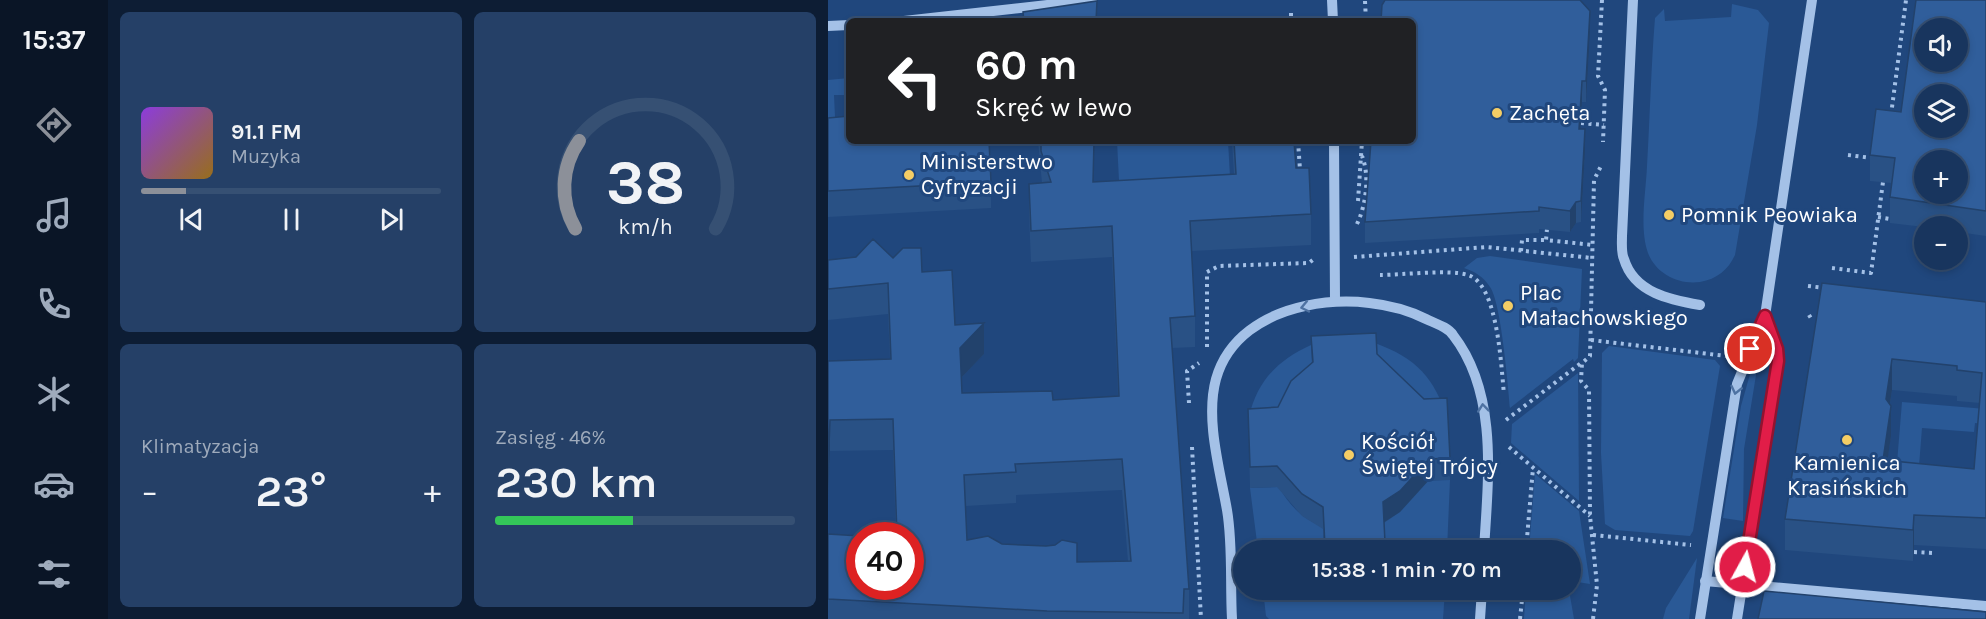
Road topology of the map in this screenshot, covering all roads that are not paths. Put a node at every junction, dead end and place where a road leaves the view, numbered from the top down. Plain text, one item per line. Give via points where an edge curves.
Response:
1 (1092, 0) edge
2 (1332, 0) edge
3 (1633, 0) edge
4 (1812, 0) edge
5 (931, 18) edge
6 (1333, 18) edge
7 (846, 25) edge
8 (828, 26) edge
9 (1334, 144) edge
10 (1335, 300) junction
11 (1700, 305) dead end
12 (1765, 316) junction
13 (1484, 540) edge
14 (1705, 581) junction
15 (1743, 584) junction
16 (1481, 600) edge
17 (1986, 606) edge
18 (1232, 619) edge
19 (1480, 619) edge
20 (1700, 619) edge
21 (1737, 619) edge

1 - 5 street
2 - 6 street
3 - 11 street via 1624,260 1652,292
4 - 12 street
7 - 8 street
9 - 10 street
13 -> 10 street via 1488,465 1481,392 1471,362 1452,332 1406,309
10 -> 18 street via 1277,313 1253,328 1225,358 1216,378 1212,399 1219,477 1227,511
12 -> 14 street via 1737,384
12 - 15 street via 1778,361
14 - 15 street
14 - 20 street
15 - 17 street
15 - 21 street
16 - 19 street

